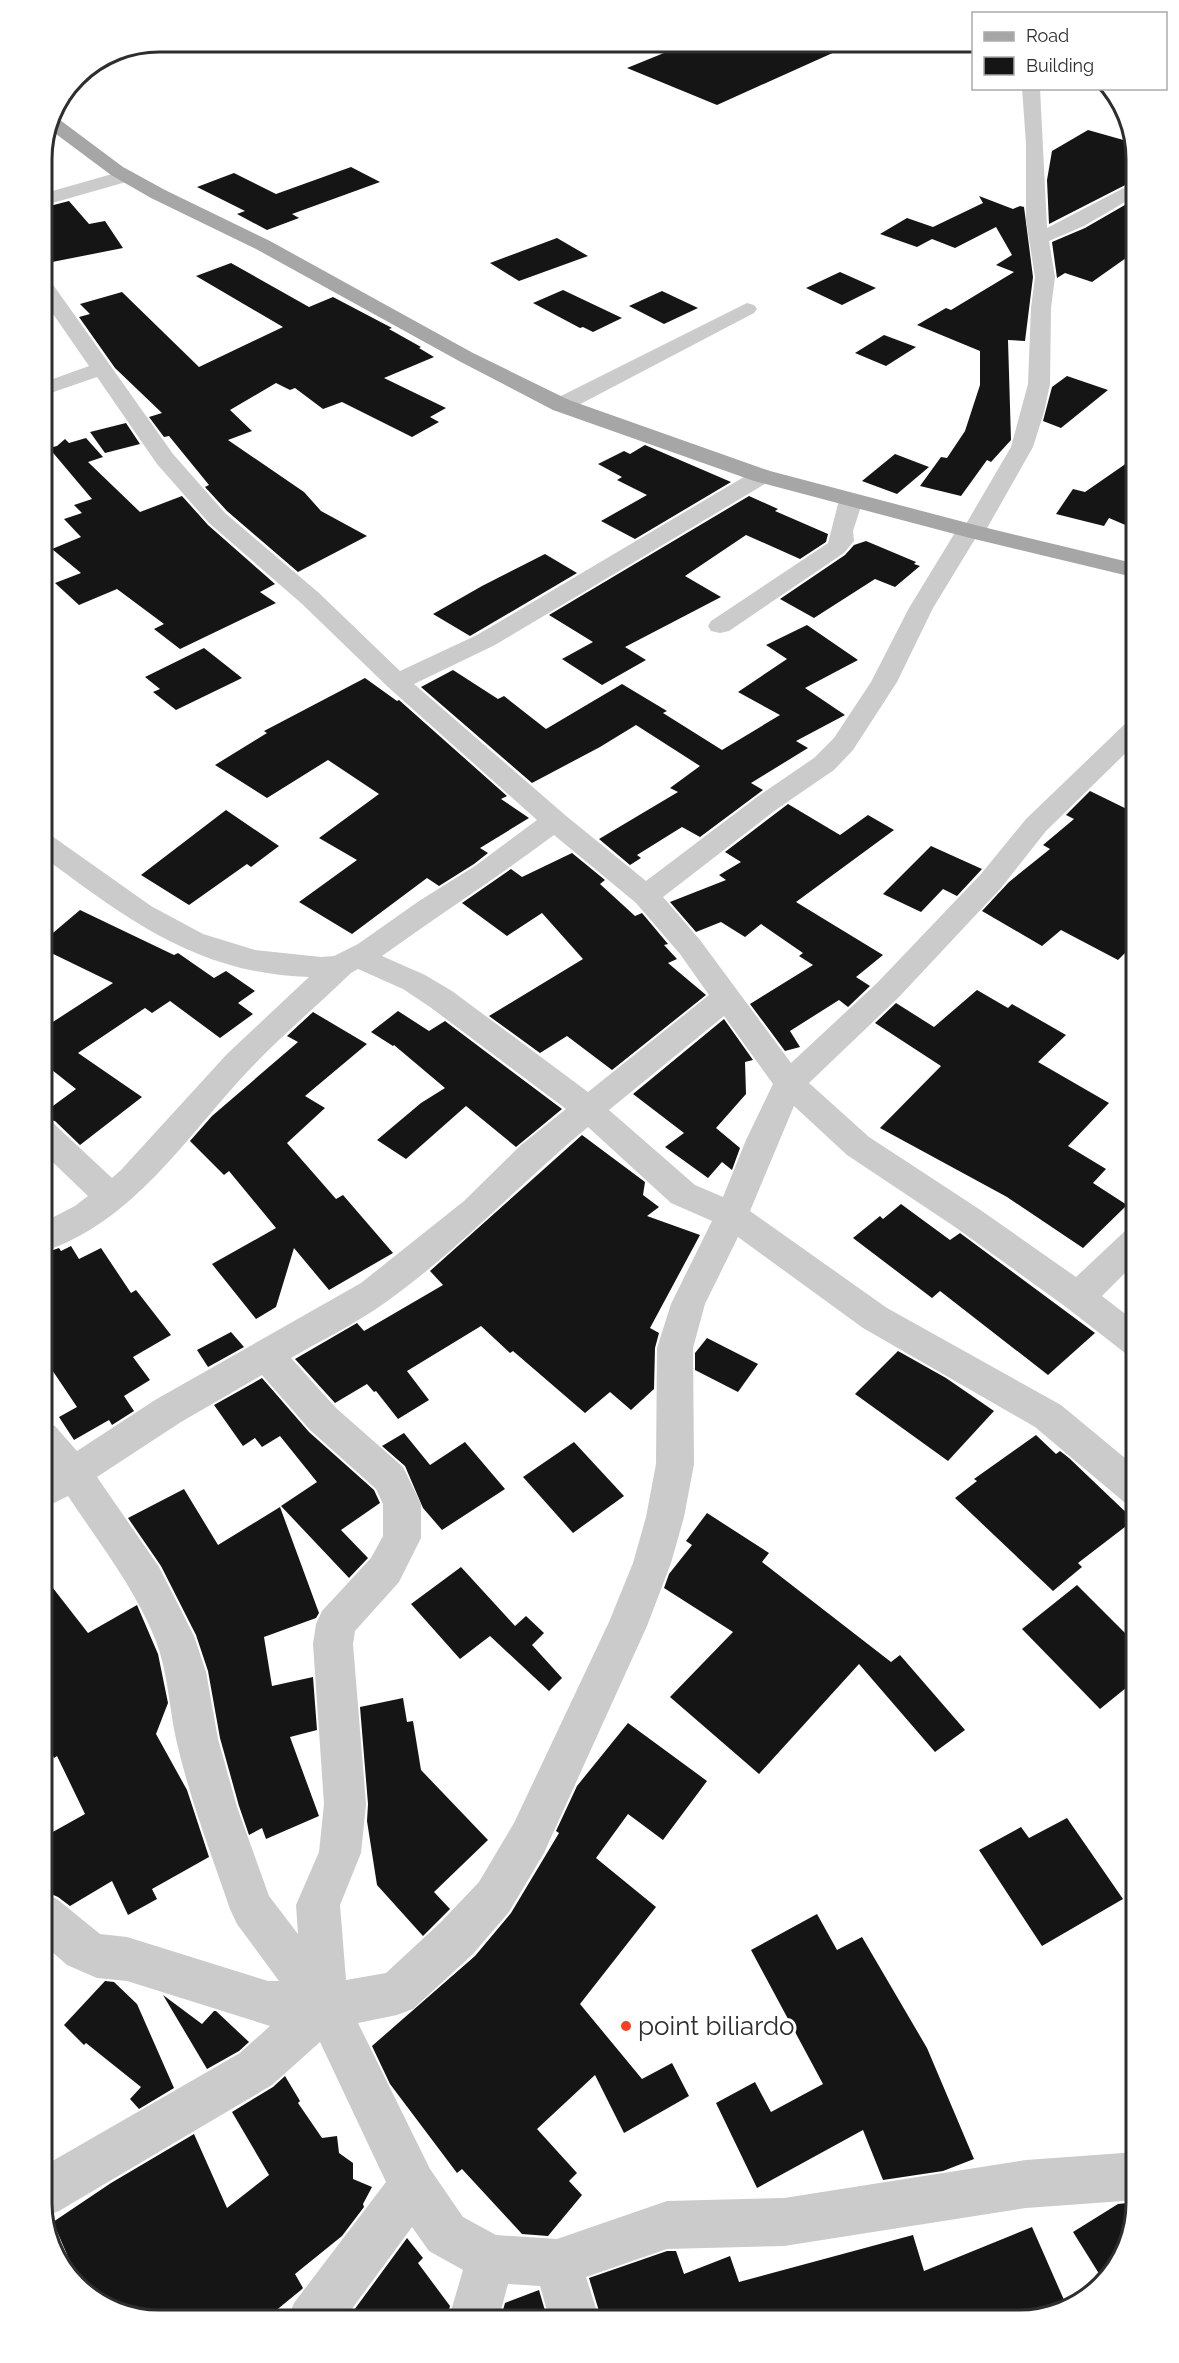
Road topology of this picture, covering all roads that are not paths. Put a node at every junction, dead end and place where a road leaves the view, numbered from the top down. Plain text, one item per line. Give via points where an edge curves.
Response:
1 (1031, 90) edge
2 (58, 127) edge
3 (126, 176) junction
4 (1126, 193) edge
5 (53, 197) edge
6 (1038, 239) junction
7 (53, 300) edge
8 (747, 309) dead end
9 (101, 369) junction
10 (53, 386) edge
11 (561, 405) junction
12 (762, 476) junction
13 (852, 500) junction
14 (971, 532) junction
15 (1126, 568) edge
16 (720, 626) dead end
17 (397, 682) junction
18 (1126, 738) edge
19 (555, 821) junction
20 (53, 850) edge
21 (646, 896) junction
22 (349, 962) junction
23 (727, 997) junction
24 (789, 1083) junction
25 (588, 1109) junction
26 (53, 1142) edge
27 (111, 1197) junction
28 (732, 1215) junction
29 (52, 1233) edge
30 (1126, 1251) edge
31 (1078, 1297) junction
32 (1126, 1334) edge
33 (265, 1354) junction
34 (1126, 1481) edge
35 (57, 1483) edge
36 (52, 1922) edge
37 (326, 2007) junction
38 (1126, 2177) edge
39 (413, 2186) junction
40 (52, 2188) edge
41 (491, 2259) junction
42 (557, 2263) junction
43 (320, 2310) edge
44 (476, 2310) edge
45 (572, 2310) edge

1 - 6 street
2 - 3 main road
3 - 5 street
3 - 11 main road via 263,244
4 - 6 street
6 - 14 street via 1045,277 1034,412 1022,447
7 - 9 street
8 - 11 street
9 - 10 street
9 - 17 street via 165,459 208,510 310,598
11 - 12 main road
12 - 13 main road
12 - 17 street via 486,640
13 - 14 main road
13 - 16 street via 841,531 842,541 836,548
14 - 15 main road
14 - 21 street via 921,609 884,682 844,744 824,764
17 - 19 street
18 - 24 street via 1036,825 991,881 888,990
19 - 21 street
19 - 22 street via 485,873
20 - 22 street via 150,918 196,943 261,961 315,969
21 - 23 street
22 - 25 street via 414,982
22 - 27 street via 238,1062 134,1179
23 - 24 street
23 - 25 street
24 - 28 street
24 - 31 street via 858,1146
25 - 28 street via 682,1194
25 - 33 street via 533,1154 476,1210 373,1293
26 - 27 street
27 - 29 street
28 - 34 street via 875,1318 1048,1416
28 - 37 street via 688,1304 675,1348 675,1464 666,1517 652,1563 529,1838 495,1897 397,1993
30 - 31 street
31 - 32 street
33 - 35 street
33 - 37 street via 323,1419 390,1478 402,1504 402,1538 385,1570 336,1624 333,1644 345,1804 340,1853 318,1905
35 - 37 street via 145,1579 174,1636 186,1672 197,1739 252,1910
36 - 37 street via 96,1956 127,1959 267,2003
37 - 39 street
37 - 40 street via 256,2069
38 - 42 street via 1026,2184 784,2222 667,2225
39 - 41 street via 446,2234
39 - 43 street
41 - 42 street
41 - 44 street
42 - 45 street

